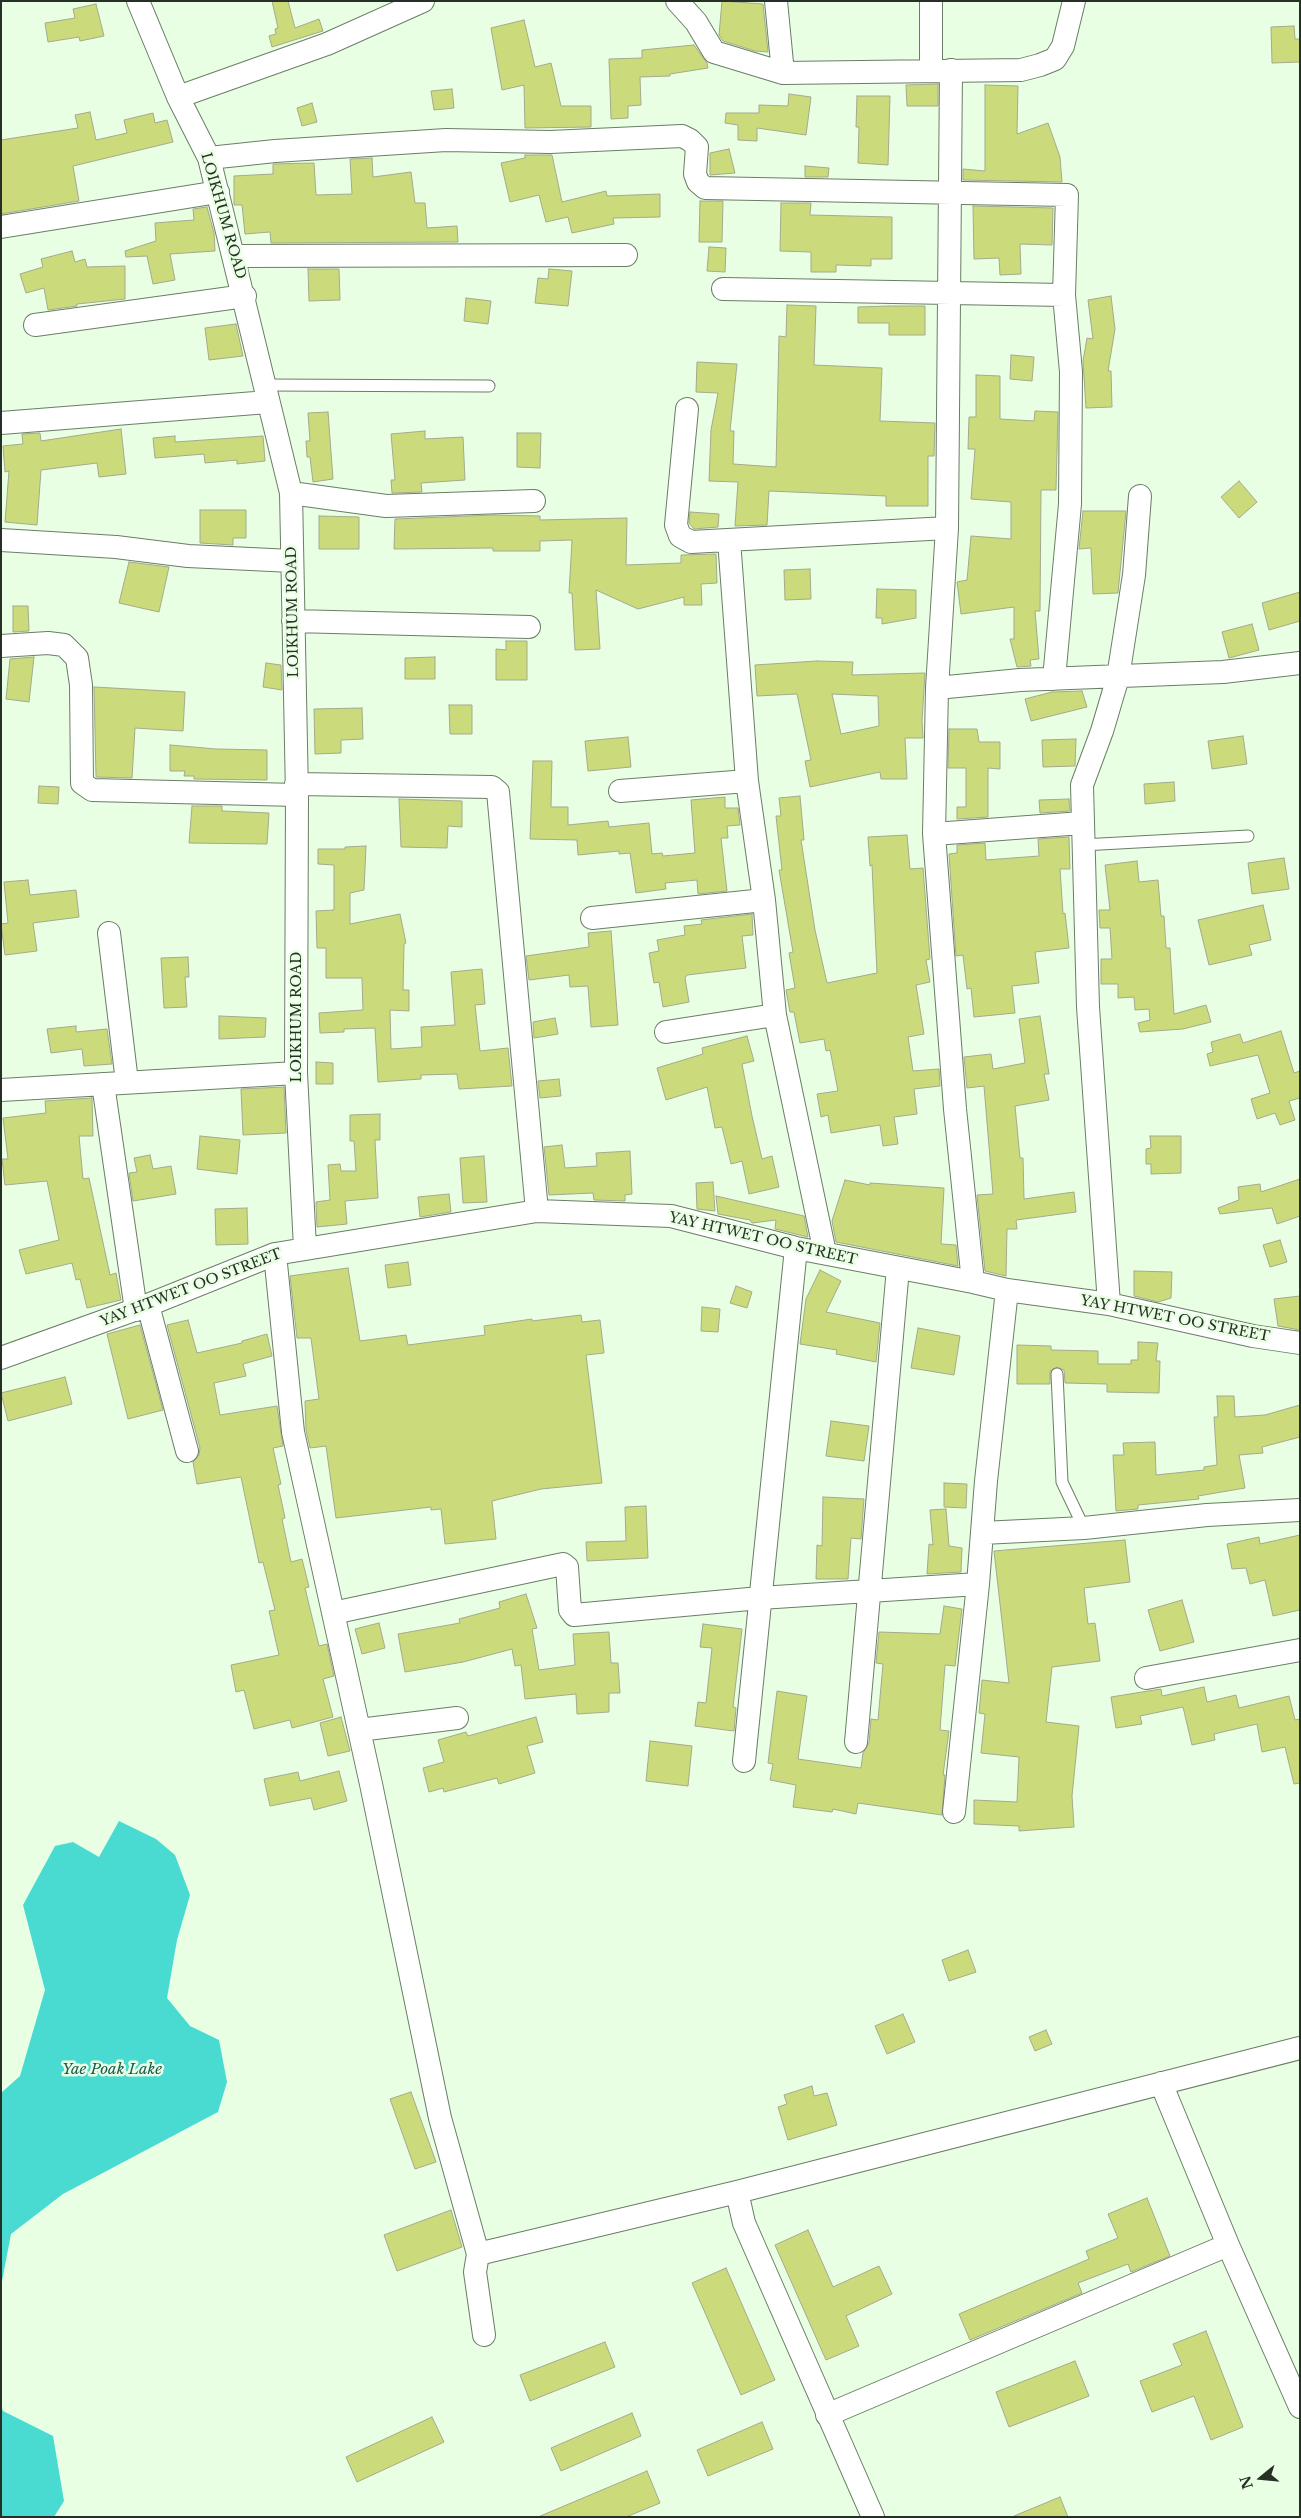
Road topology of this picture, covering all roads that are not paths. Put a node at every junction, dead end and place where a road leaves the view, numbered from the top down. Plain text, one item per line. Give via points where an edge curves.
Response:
1 (138, 1) edge
2 (423, 1) edge
3 (677, 1) edge
4 (776, 1) edge
5 (930, 1) edge
6 (1074, 1) edge
7 (941, 70) junction
8 (783, 73) junction
9 (178, 97) junction
10 (209, 158) junction
11 (950, 191) junction
12 (218, 192) junction
13 (1, 227) edge
14 (626, 255) dead end
15 (235, 256) junction
16 (723, 289) dead end
17 (948, 294) junction
18 (1064, 295) junction
19 (245, 296) junction
20 (35, 325) dead end
21 (488, 386) dead end
22 (267, 394) junction
23 (687, 409) dead end
24 (1, 423) edge
25 (292, 493) junction
26 (1140, 496) dead end
27 (534, 501) dead end
28 (947, 528) junction
29 (1, 540) edge
30 (729, 540) junction
31 (292, 561) junction
32 (293, 621) junction
33 (529, 627) dead end
34 (1, 646) edge
35 (1300, 663) edge
36 (1118, 677) junction
37 (1054, 679) junction
38 (936, 688) junction
39 (747, 781) junction
40 (296, 790) junction
41 (620, 791) dead end
42 (934, 834) junction
43 (1082, 834) junction
44 (1248, 836) dead end
45 (764, 900) junction
46 (592, 918) dead end
47 (109, 933) dead end
48 (775, 1015) junction
49 (666, 1032) dead end
50 (296, 1073) junction
51 (128, 1082) junction
52 (103, 1084) junction
53 (1, 1090) edge
54 (537, 1211) junction
55 (305, 1248) junction
56 (796, 1248) junction
57 (825, 1253) junction
58 (275, 1254) junction
59 (898, 1268) junction
60 (972, 1282) junction
61 (1007, 1290) junction
62 (1109, 1304) junction
63 (142, 1308) junction
64 (1300, 1342) edge
65 (1, 1358) edge
66 (1056, 1374) dead end
67 (186, 1452) dead end
68 (1300, 1510) edge
69 (1084, 1528) junction
70 (982, 1533) junction
71 (978, 1584) junction
72 (869, 1591) junction
73 (760, 1598) junction
74 (333, 1613) junction
75 (1300, 1650) edge
76 (1146, 1678) dead end
77 (457, 1718) dead end
78 (359, 1730) junction
79 (856, 1742) dead end
80 (744, 1761) dead end
81 (954, 1812) dead end
82 (1300, 2048) edge
83 (1162, 2083) junction
84 (736, 2192) junction
85 (1228, 2246) junction
86 (478, 2254) junction
87 (484, 2335) dead end
88 (1300, 2407) edge
89 (827, 2415) junction
90 (873, 2517) edge

1 - 9 street, LOIKHUM ROAD
2 - 9 street via 327,44
3 - 8 street via 696,22 714,52
4 - 8 street
5 - 7 street
6 - 7 street via 1063,46 1055,59 1021,70
7 - 8 street
7 - 11 street
9 - 10 street, LOIKHUM ROAD
10 - 11 street via 446,140 550,142 682,136 697,147 695,174 705,188
10 - 12 street, LOIKHUM ROAD
11 - 17 street
11 - 18 street via 1067,195
12 - 13 street
12 - 15 street, LOIKHUM ROAD
14 - 15 street
15 - 19 street, LOIKHUM ROAD
16 - 17 street
17 - 18 street
17 - 28 street
18 - 37 street via 1070,372 1070,504
19 - 20 street
19 - 22 street, LOIKHUM ROAD
21 - 22 lane
22 - 24 street
22 - 25 street, LOIKHUM ROAD
23 - 30 street via 676,511 680,536 691,542
25 - 27 street via 386,506
25 - 31 street, LOIKHUM ROAD
26 - 36 street via 1134,575
28 - 30 street
28 - 38 street
29 - 31 street
30 - 39 street
31 - 32 street, LOIKHUM ROAD
32 - 33 street
32 - 40 street, LOIKHUM ROAD
34 - 40 street via 64,645 77,658 81,685 82,783 92,790
35 - 36 street via 1224,672
36 - 37 street
36 - 43 street via 1082,784
37 - 38 street
38 - 42 street
39 - 41 street
39 - 45 street
40 - 50 street, LOIKHUM ROAD
40 - 54 street via 492,788 498,792
42 - 43 street
42 - 60 street via 954,1109
43 - 44 lane
43 - 62 street via 1088,1007
45 - 46 street
45 - 48 street
47 - 51 street
48 - 49 street
48 - 57 street
50 - 51 street
50 - 55 street, LOIKHUM ROAD
51 - 52 street
52 - 53 street
52 - 63 street
54 - 55 street, YAY HTWET OO STREET
54 - 56 street, YAY HTWET OO STREET via 671,1216
55 - 58 street, YAY HTWET OO STREET
56 - 57 street, YAY HTWET OO STREET
56 - 73 street
57 - 59 street, YAY HTWET OO STREET
58 - 63 street, YAY HTWET OO STREET
58 - 74 street via 293,1432
59 - 60 street, YAY HTWET OO STREET
59 - 72 street
60 - 61 street, YAY HTWET OO STREET
61 - 62 street, YAY HTWET OO STREET
61 - 70 street
62 - 64 street, YAY HTWET OO STREET via 1253,1336
63 - 65 street, YAY HTWET OO STREET
63 - 67 street
66 - 69 lane via 1062,1482
68 - 69 street via 1207,1515
69 - 70 street
70 - 71 street
71 - 72 street
71 - 81 street
72 - 73 street
72 - 79 street
73 - 74 street via 574,1615 570,1610 567,1567 563,1564
73 - 80 street
74 - 78 street
75 - 76 street
77 - 78 street
78 - 86 street via 440,2118
82 - 83 street
83 - 84 street
83 - 85 street
84 - 86 street
84 - 89 street via 744,2223
85 - 88 street
85 - 89 street
86 - 87 street via 475,2272
89 - 90 street

